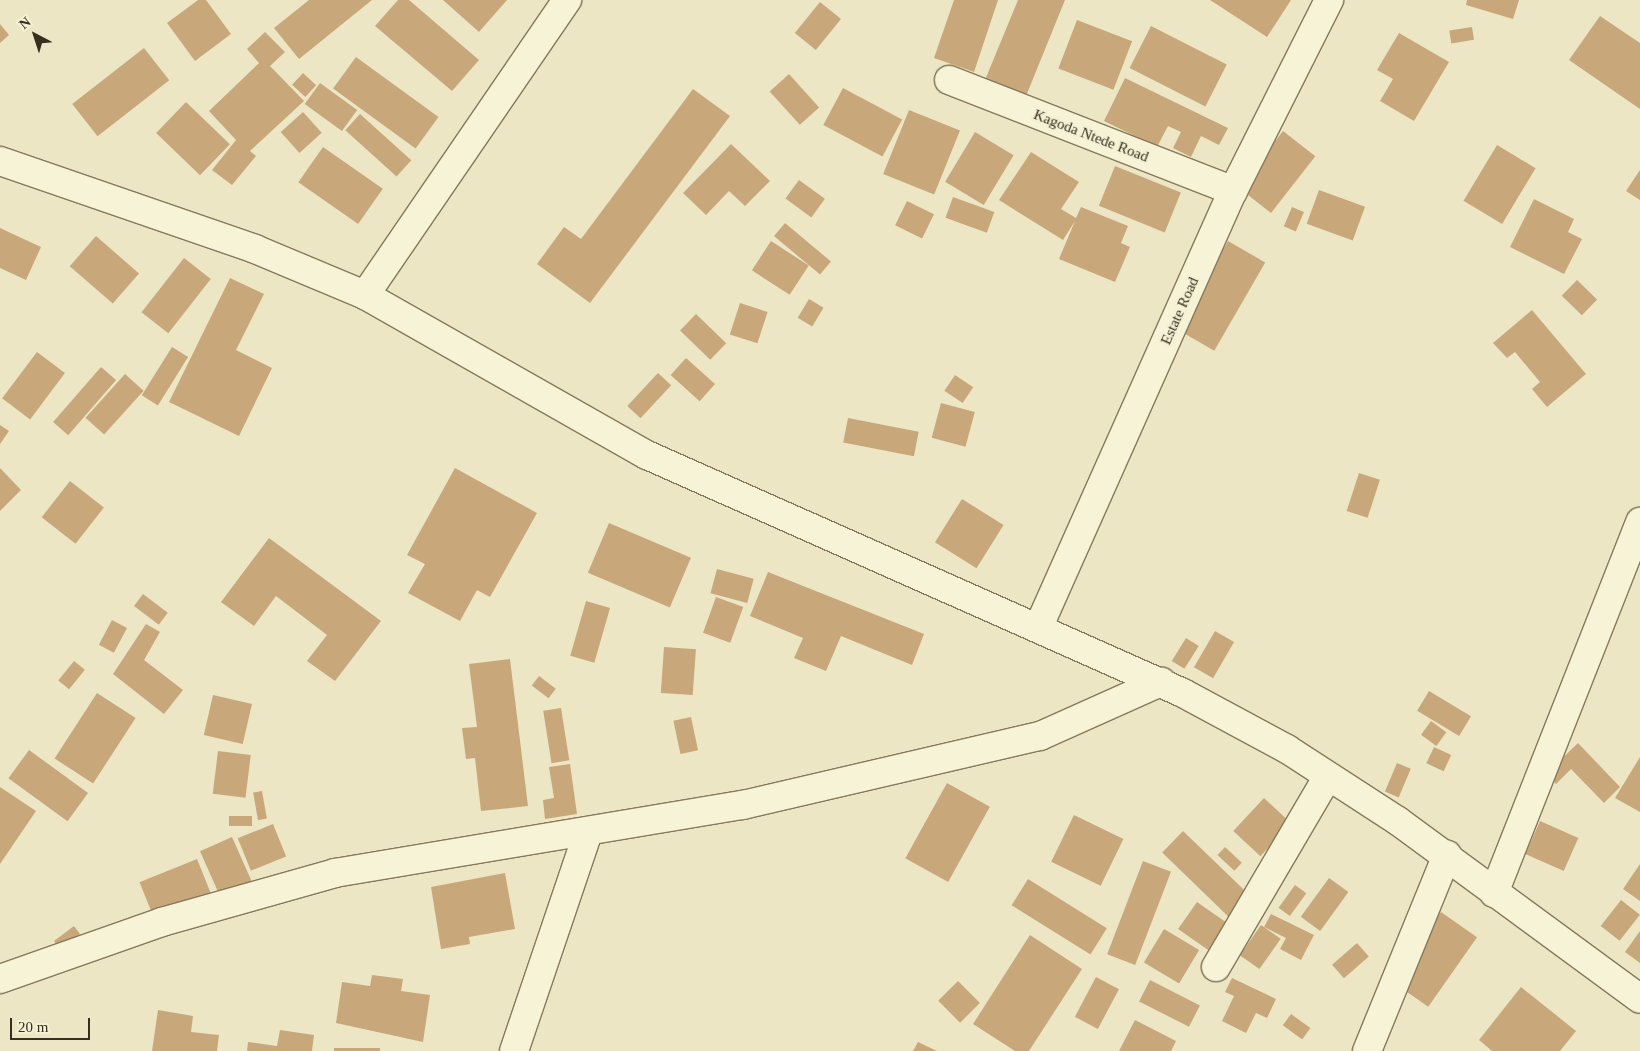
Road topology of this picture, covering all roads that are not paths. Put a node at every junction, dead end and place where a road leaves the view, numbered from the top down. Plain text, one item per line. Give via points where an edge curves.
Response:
1 (567, 0) edge
2 (1329, 0) edge
3 (949, 80) dead end
4 (0, 161) edge
5 (1233, 192) junction
6 (365, 295) junction
7 (1640, 522) edge
8 (1039, 626) junction
9 (1161, 682) junction
10 (1327, 778) junction
11 (588, 833) junction
12 (1447, 855) junction
13 (1494, 894) junction
14 (1216, 968) dead end
15 (0, 979) edge
16 (1640, 999) edge
17 (514, 1051) edge
18 (1368, 1051) edge

1 - 6 street
2 - 5 street, Estate Road
3 - 5 street, Kagoda Ntede Road
4 - 6 street via 255,249
5 - 8 street, Estate Road
6 - 8 street via 647,455
7 - 13 street
8 - 9 street
9 - 10 street via 1287,749
9 - 11 street via 1040,736 743,805
10 - 12 street
10 - 14 street
11 - 15 street via 335,873 162,922
11 - 17 street
12 - 13 street
12 - 18 street
13 - 16 street

